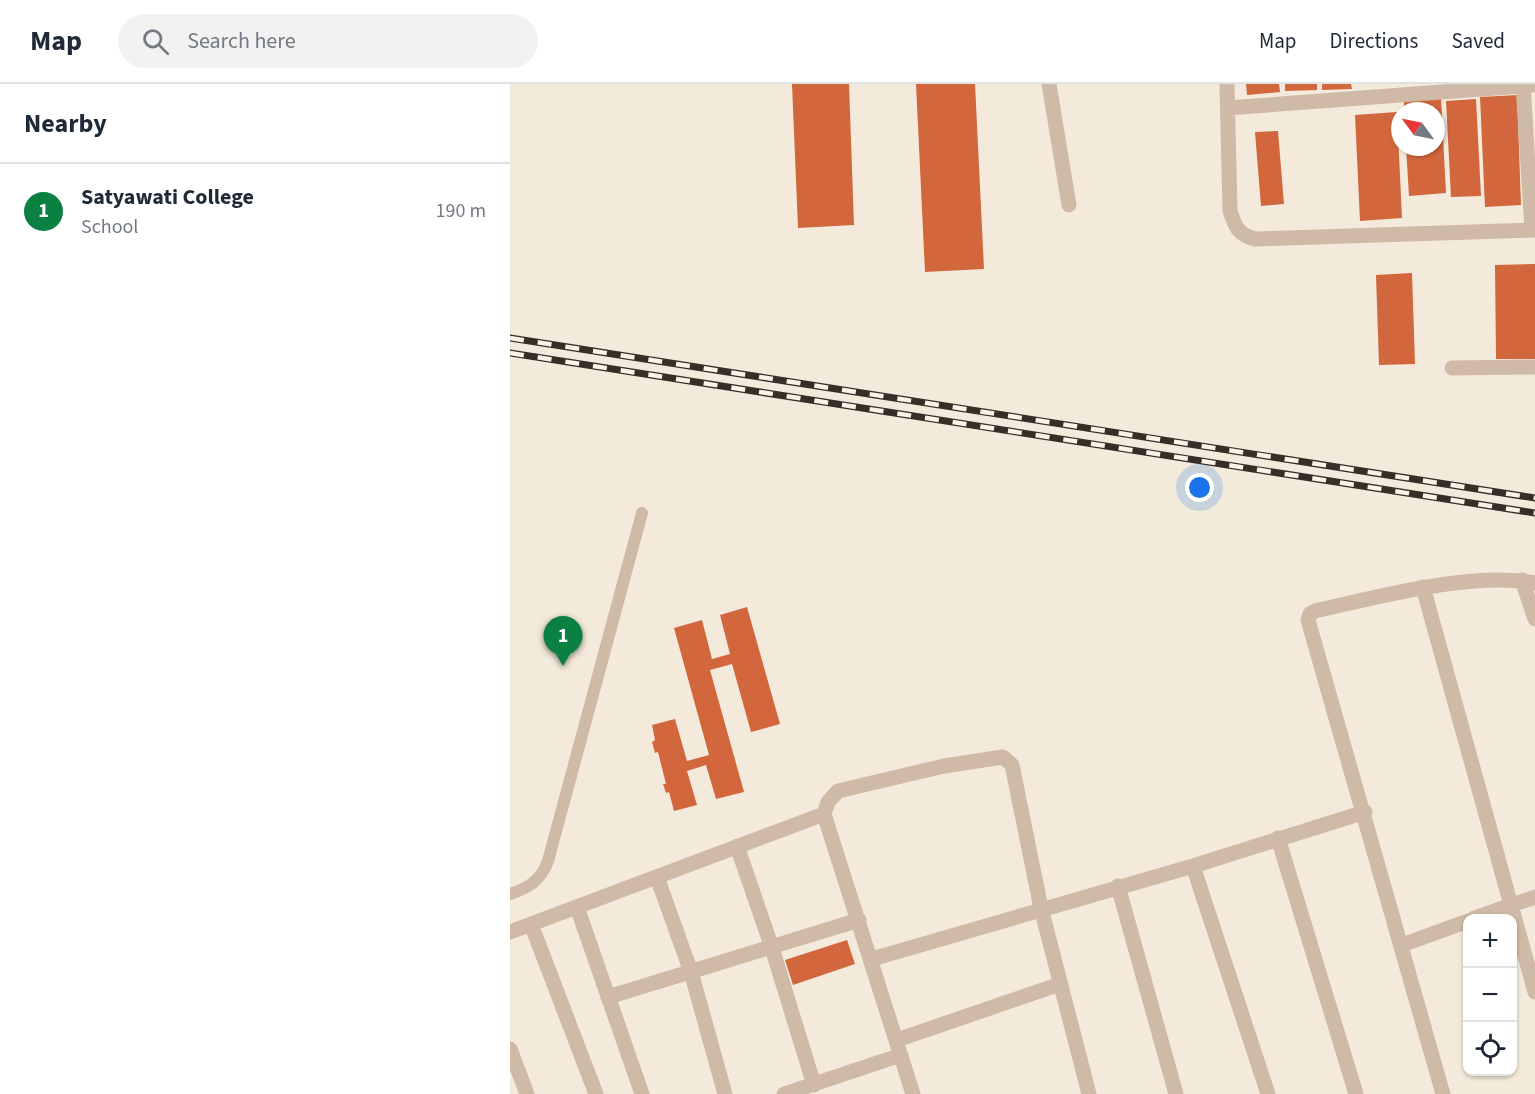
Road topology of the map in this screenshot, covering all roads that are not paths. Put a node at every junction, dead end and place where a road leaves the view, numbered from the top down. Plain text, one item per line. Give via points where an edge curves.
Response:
1 (1049, 84) edge
2 (1227, 84) edge
3 (1527, 85) edge
4 (1228, 108) junction
5 (1069, 206) dead end
6 (1533, 230) edge
7 (1535, 367) edge
8 (1452, 368) dead end
9 (642, 513) dead end
10 (1529, 581) edge
11 (1423, 587) junction
12 (1535, 619) edge
13 (1365, 812) junction
14 (824, 814) junction
15 (1278, 838) junction
16 (737, 846) junction
17 (1193, 866) junction
18 (657, 877) junction
19 (1118, 886) junction
20 (510, 894) edge
21 (1535, 897) edge
22 (1510, 905) junction
23 (577, 907) junction
24 (1041, 908) junction
25 (1485, 914) edge
26 (859, 920) junction
27 (1463, 922) edge
28 (531, 924) junction
29 (510, 932) edge
30 (1402, 945) junction
31 (772, 948) junction
32 (872, 958) junction
33 (691, 972) junction
34 (1060, 984) junction
35 (1535, 992) edge
36 (608, 997) junction
37 (899, 1048) junction
38 (510, 1049) edge
39 (814, 1085) junction
40 (527, 1094) edge
41 (596, 1094) edge
42 (642, 1094) edge
43 (725, 1094) edge
44 (784, 1094) edge
45 (913, 1094) edge
46 (1089, 1094) edge
47 (1176, 1094) edge
48 (1268, 1094) edge
49 (1356, 1094) edge
50 (1443, 1094) edge

1 - 5 street
2 - 4 street
3 - 4 street
3 - 6 street
4 - 6 street via 1230,211 1236,229 1244,236 1255,239
7 - 8 street
9 - 20 lane via 548,861 533,884
10 - 11 street
10 - 12 street
11 - 13 street via 1310,614 1308,624
11 - 22 street
13 - 15 street
13 - 30 street
14 - 16 street
14 - 24 street via 838,791 1003,756 1011,765
14 - 26 street
15 - 17 street
15 - 49 street
16 - 18 street
16 - 31 street
17 - 19 street
17 - 48 street
18 - 23 street
18 - 33 street
19 - 24 street
19 - 47 street
21 - 22 street
22 - 25 street
22 - 35 street
23 - 28 street
23 - 36 street
24 - 32 street
24 - 34 street
26 - 31 street
26 - 32 street
27 - 30 street
28 - 29 street
28 - 41 street
30 - 50 street
31 - 33 street
31 - 39 street
32 - 37 street
33 - 36 street
33 - 43 street
34 - 37 street
34 - 46 street
36 - 42 street
37 - 39 street
37 - 45 street
38 - 40 street
39 - 44 street

